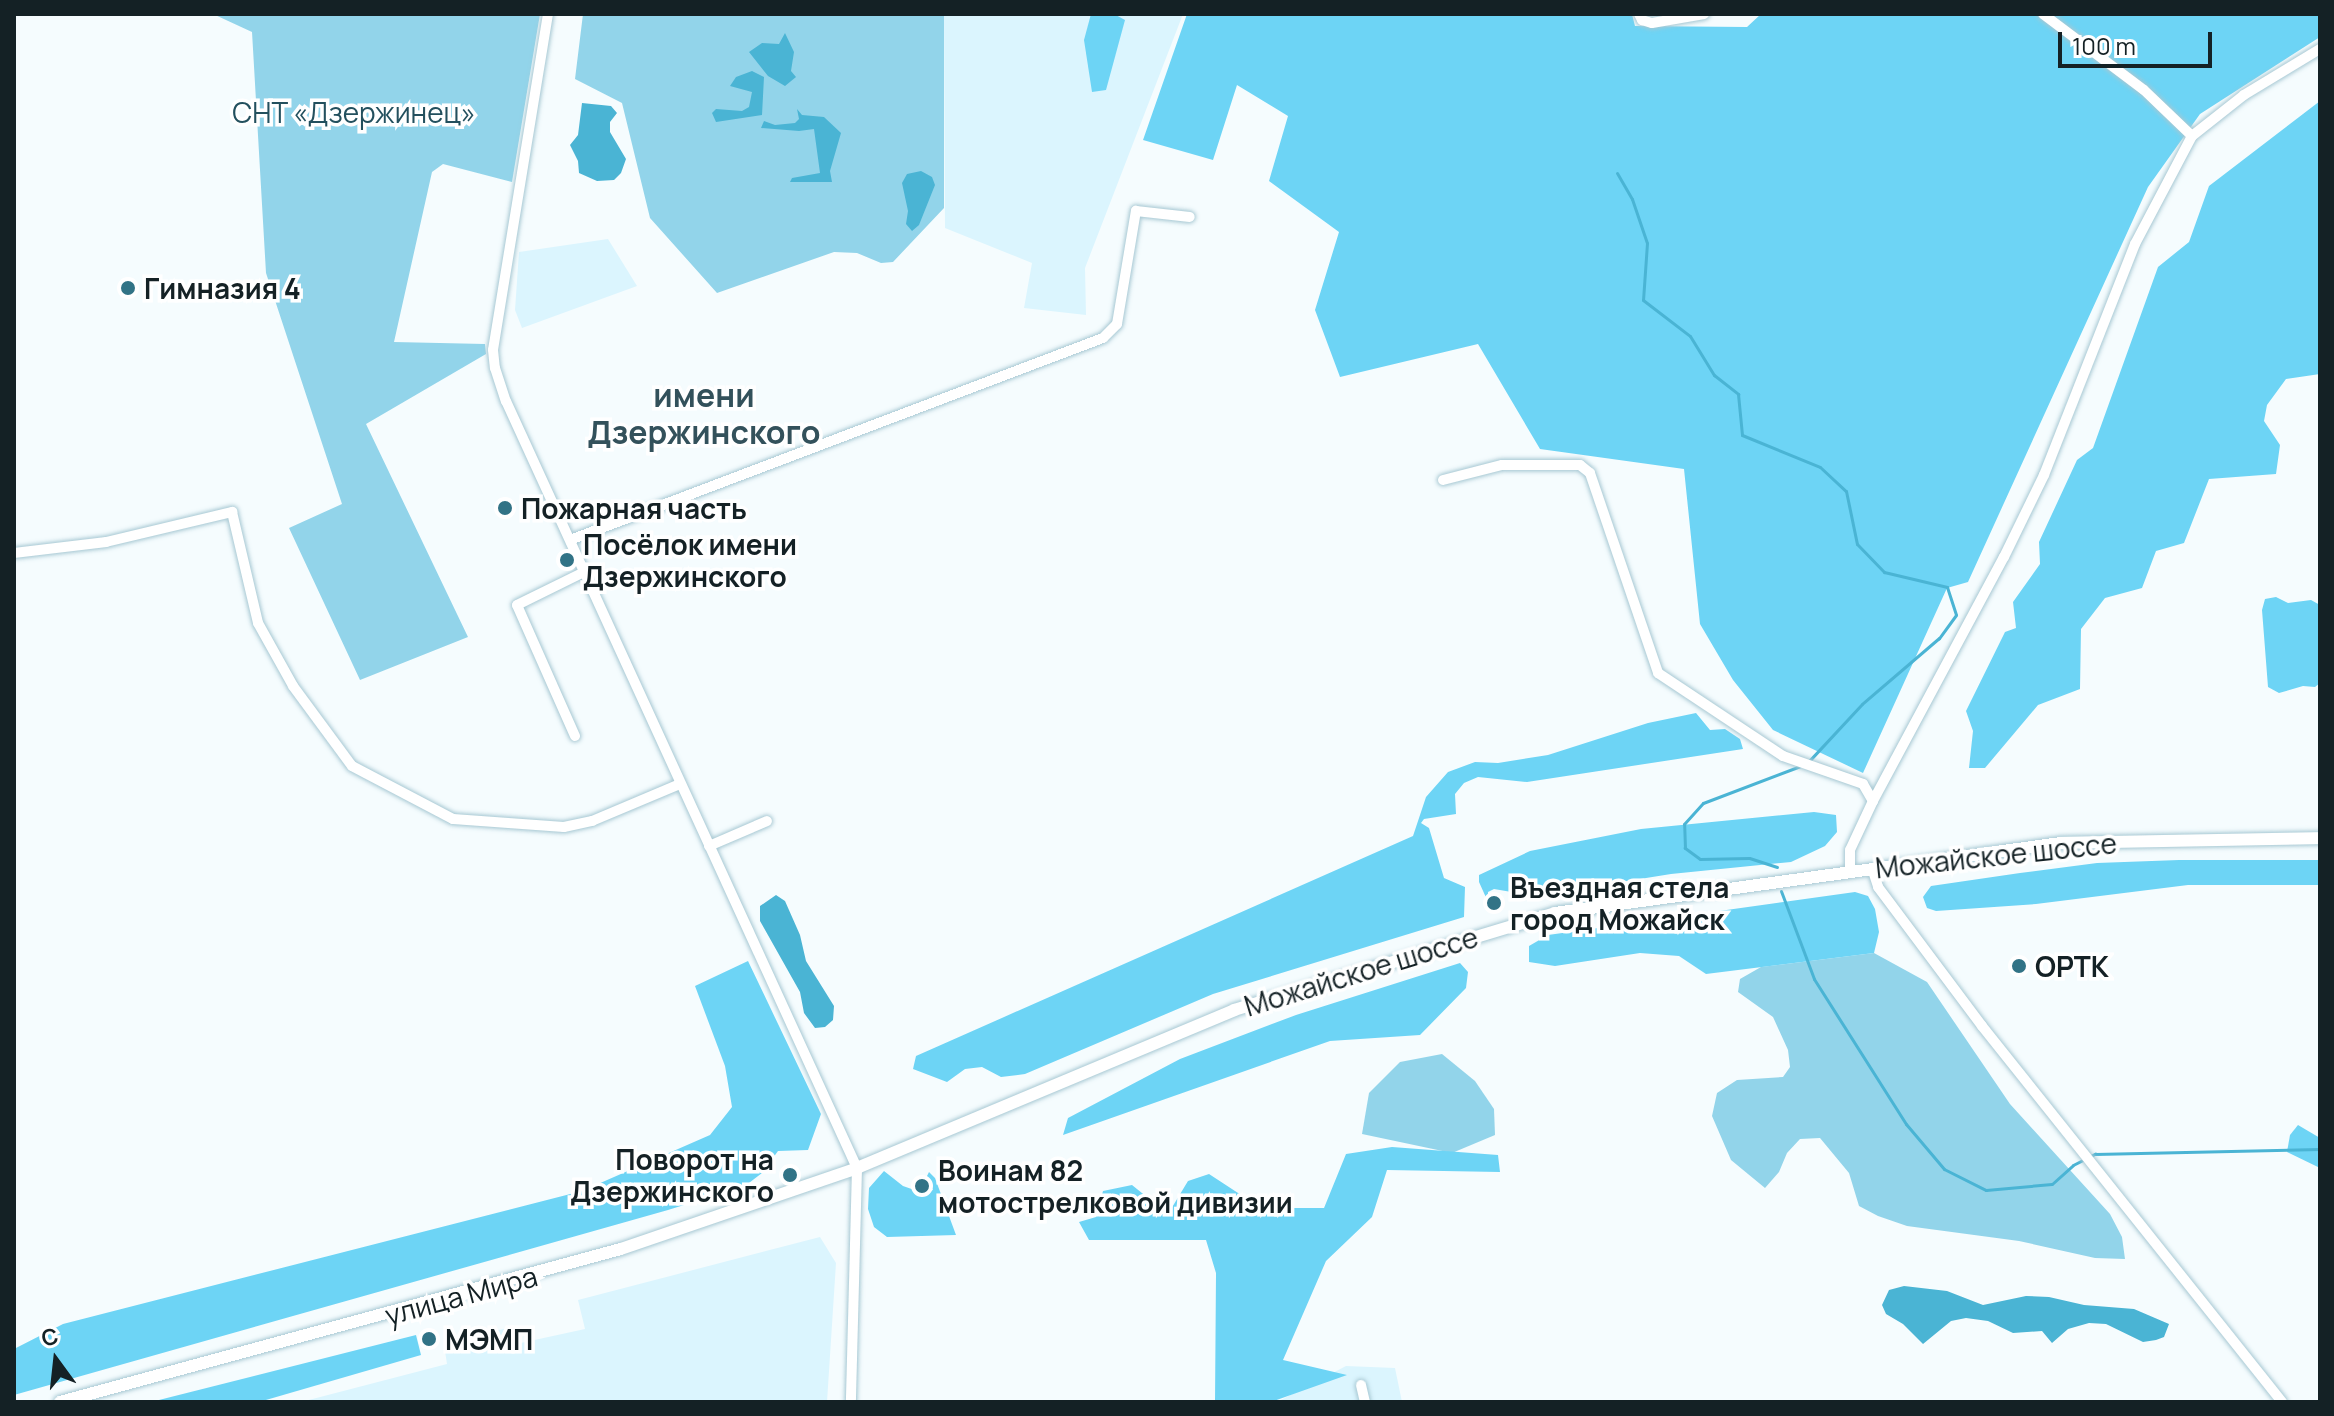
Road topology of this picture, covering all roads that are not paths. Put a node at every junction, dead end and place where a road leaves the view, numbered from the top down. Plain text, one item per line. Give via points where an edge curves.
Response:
1 (548, 14) edge
2 (1639, 14) edge
3 (1704, 14) edge
4 (2043, 14) edge
5 (2320, 49) edge
6 (2192, 136) junction
7 (1190, 217) dead end
8 (1443, 480) dead end
9 (570, 540) junction
10 (14, 553) edge
11 (584, 572) junction
12 (575, 736) dead end
13 (680, 784) junction
14 (1873, 801) junction
15 (767, 821) dead end
16 (2320, 838) edge
17 (709, 846) junction
18 (1872, 868) junction
19 (1850, 871) junction
20 (857, 1168) junction
21 (1361, 1385) dead end
22 (60, 1402) edge
23 (851, 1402) edge
24 (1365, 1402) edge
25 (2282, 1402) edge

1 - 9 street via 494,360 506,401
2 - 3 street via 1652,23
4 - 6 street via 2144,90
5 - 6 street via 2244,95
6 - 14 street via 2135,244 2038,488
7 - 9 street via 1136,211 1117,324 1103,338
8 - 14 street via 1502,465 1580,465 1590,473 1658,673 1783,756 1863,784
9 - 11 street
10 - 13 street via 106,542 232,512 258,623 293,686 352,766 453,819 564,827 592,821
11 - 12 street via 517,605
11 - 13 street
13 - 17 street
14 - 19 street via 1850,850
15 - 17 street
16 - 18 main road, Можайское шоссе via 2074,842
17 - 20 street
18 - 19 main road, Можайское шоссе
18 - 25 street via 1878,887 1982,1026
19 - 20 main road, Можайское шоссе via 1581,908 1375,965 1210,1019
20 - 22 main road, улица Мира via 552,1270
20 - 23 street
21 - 24 street

